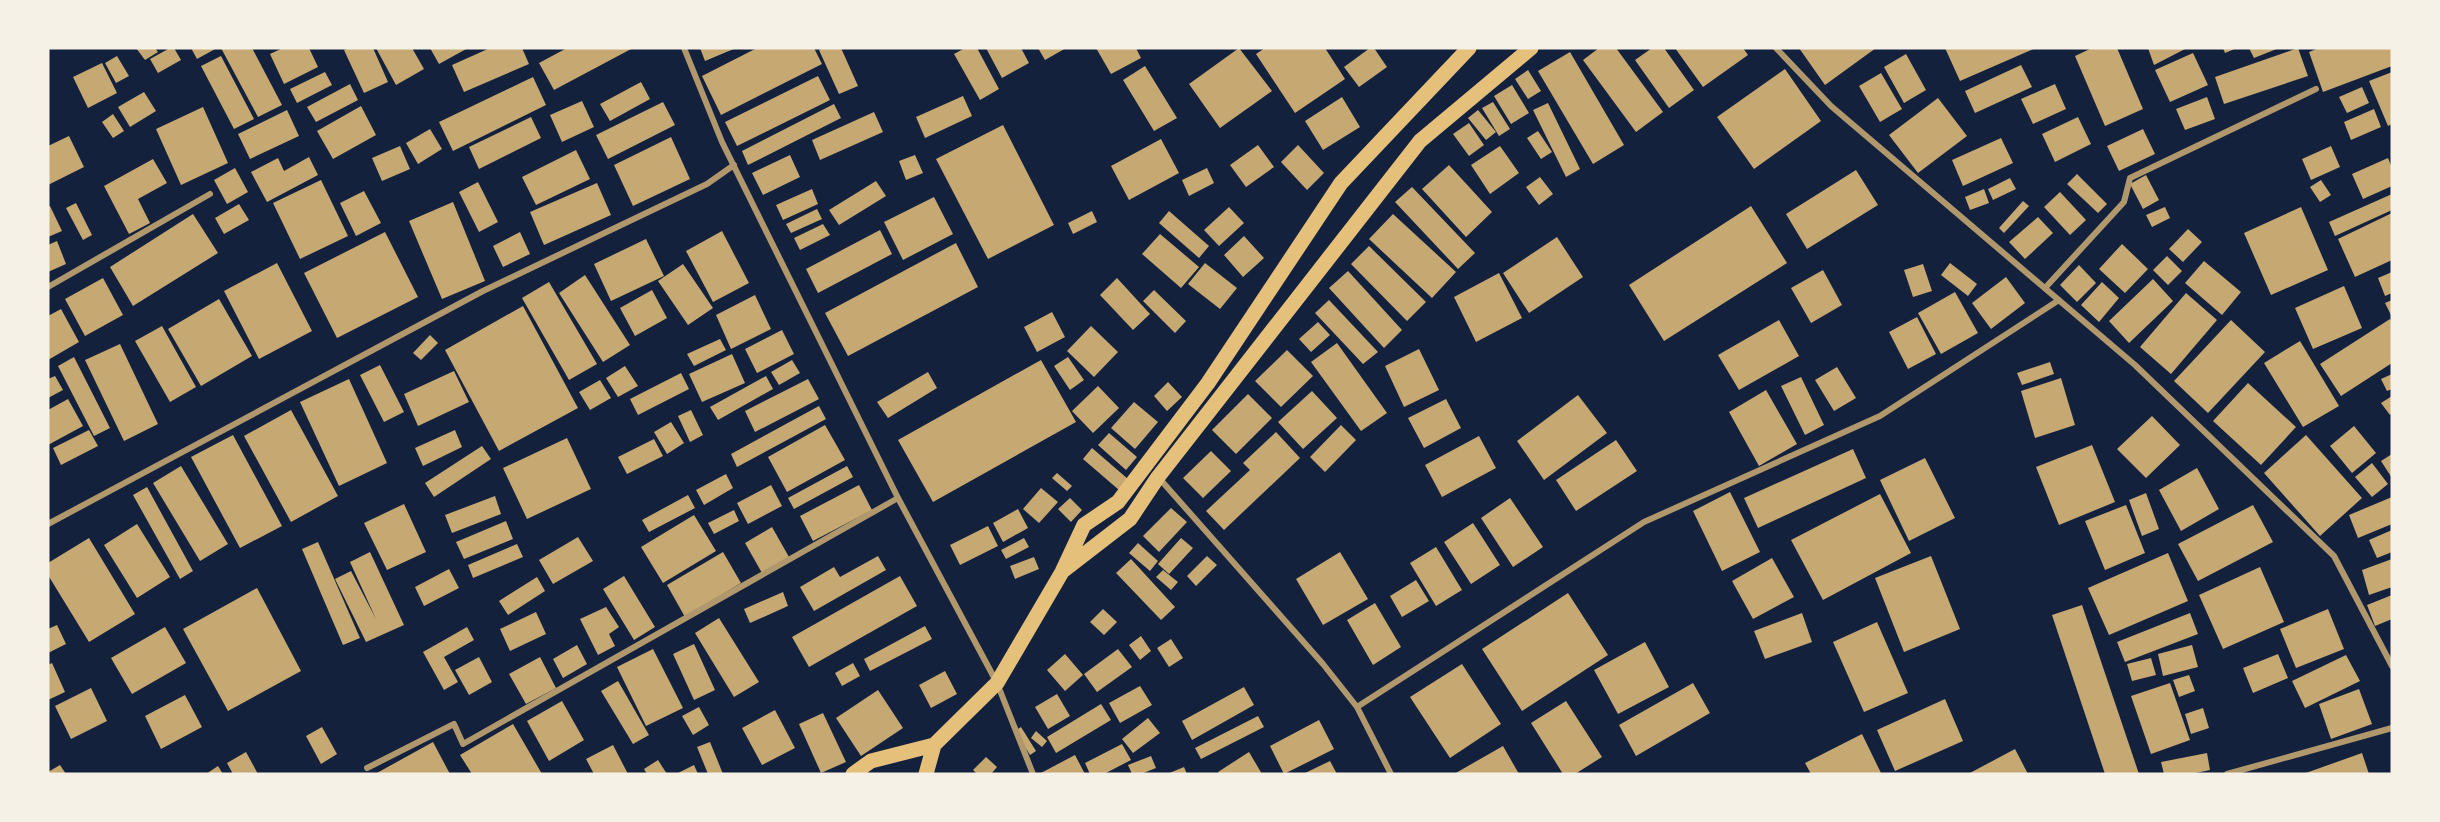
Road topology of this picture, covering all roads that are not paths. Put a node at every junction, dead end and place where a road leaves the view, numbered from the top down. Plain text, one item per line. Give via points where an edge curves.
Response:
1 (684, 48) edge
2 (1469, 48) edge
3 (1531, 48) edge
4 (1776, 48) edge
5 (2316, 89) dead end
6 (734, 165) junction
7 (210, 194) dead end
8 (48, 287) edge
9 (2045, 288) junction
10 (2059, 300) junction
11 (1158, 477) junction
12 (898, 498) junction
13 (48, 524) edge
14 (1062, 572) junction
15 (2392, 666) edge
16 (997, 682) junction
17 (1357, 706) junction
18 (2392, 728) edge
19 (934, 745) junction
20 (367, 768) dead end
21 (853, 774) edge
22 (926, 774) edge
23 (1033, 774) edge
24 (1391, 774) edge
25 (2227, 774) edge

1 - 6 street
2 - 14 main road via 1341,183 1202,392 1118,502 1084,525
3 - 11 main road via 1420,141
4 - 9 street via 1832,106
5 - 9 street via 2130,178 2124,202
6 - 12 street
6 - 13 street via 708,184 483,291
7 - 8 street
9 - 10 street
10 - 15 street via 2135,364 2334,556
10 - 17 street via 1880,416 1644,522
11 - 14 main road via 1130,519
11 - 17 street
12 - 16 street
12 - 20 street via 463,744 454,724
14 - 16 main road
16 - 19 main road
16 - 23 street
17 - 24 street
18 - 25 street
19 - 21 main road via 871,761
19 - 22 main road

